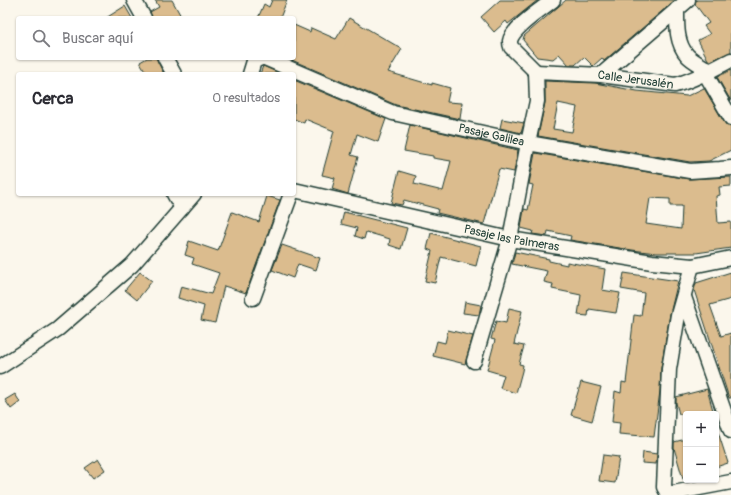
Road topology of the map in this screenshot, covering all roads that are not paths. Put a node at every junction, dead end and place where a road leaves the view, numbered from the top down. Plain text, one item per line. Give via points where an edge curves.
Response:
1 (134, 0) edge
2 (553, 0) edge
3 (688, 0) edge
4 (676, 10) junction
5 (143, 16) edge
6 (166, 60) edge
7 (256, 60) edge
8 (270, 60) edge
9 (731, 60) edge
10 (173, 72) edge
11 (250, 72) edge
12 (536, 72) junction
13 (708, 72) junction
14 (601, 75) junction
15 (731, 118) edge
16 (528, 143) junction
17 (731, 168) edge
18 (296, 190) edge
19 (175, 196) edge
20 (192, 196) edge
21 (290, 196) edge
22 (182, 208) junction
23 (510, 239) junction
24 (731, 258) edge
25 (692, 266) junction
26 (684, 297) junction
27 (253, 298) dead end
28 (474, 361) dead end
29 (0, 367) edge
30 (731, 431) edge
31 (731, 482) edge
32 (695, 492) edge

1 - 5 street
2 - 12 street via 517,30 510,42 511,47
3 - 4 street
4 - 13 street via 677,32 683,50
4 - 14 street
6 - 10 street
7 - 11 street, Pasaje Galilea
8 - 16 street, Pasaje Galilea via 393,113
9 - 13 street, Calle Jerusalén
12 - 14 street, Calle Jerusalén
12 - 16 street via 537,101
13 - 14 street, Calle Jerusalén via 675,85
13 - 15 street
16 - 17 street, Pasaje Galilea via 690,171
16 - 23 street
18 - 23 street, Pasaje las Palmeras
19 - 22 street
20 - 22 street
21 - 27 street
22 - 29 street via 132,265 58,329
23 - 25 street, Pasaje las Palmeras
23 - 28 street
24 - 25 street, Pasaje las Palmeras
25 - 26 street
26 - 30 street
26 - 32 street via 678,315 669,369 664,487 668,494
31 - 32 street

